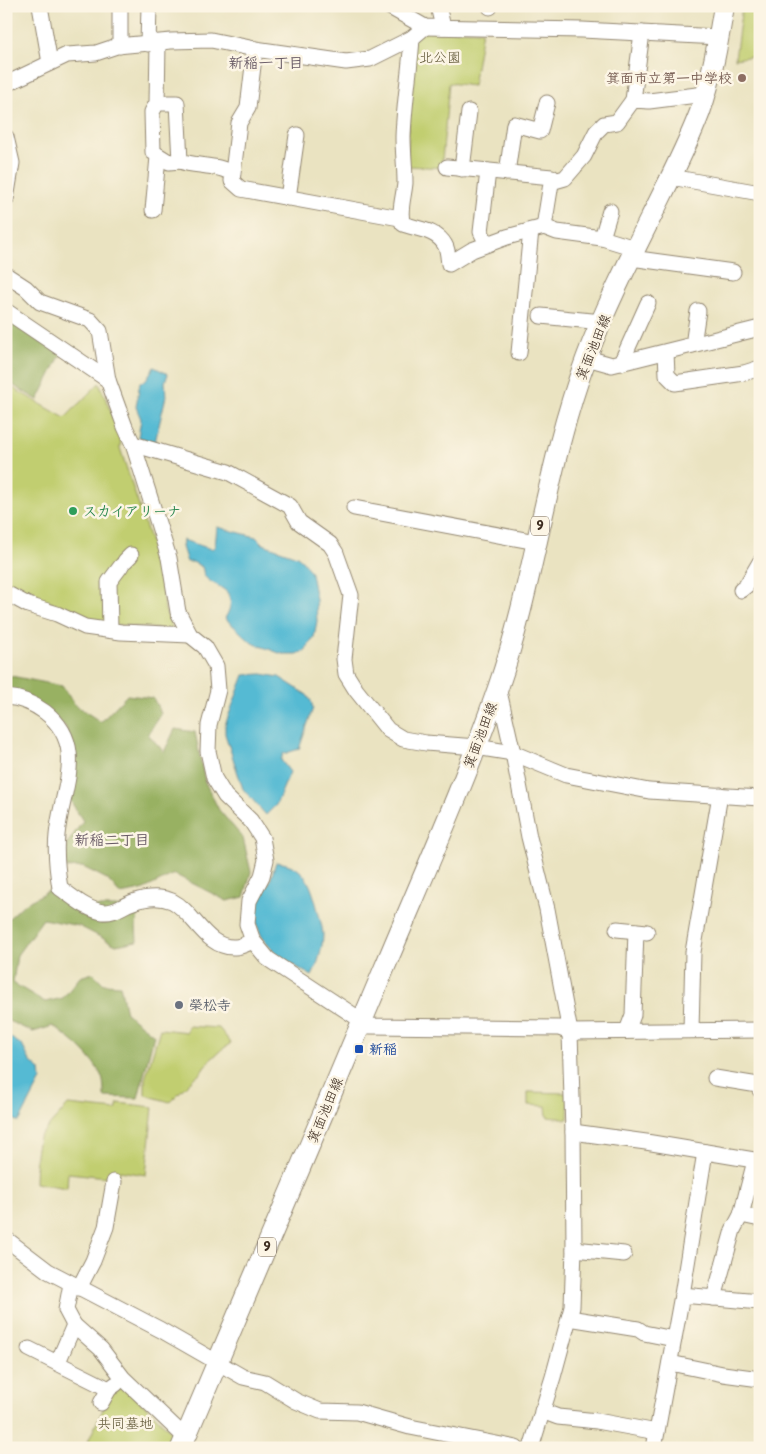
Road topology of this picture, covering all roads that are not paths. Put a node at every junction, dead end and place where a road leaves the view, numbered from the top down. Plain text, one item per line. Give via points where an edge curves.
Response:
1 (40, 6) edge
2 (120, 6) edge
3 (149, 6) edge
4 (388, 6) edge
5 (438, 6) edge
6 (724, 6) edge
7 (425, 27) junction
8 (444, 27) junction
9 (642, 33) junction
10 (719, 37) junction
11 (412, 38) junction
12 (153, 43) junction
13 (120, 46) junction
14 (255, 49) junction
15 (50, 63) junction
16 (6, 84) edge
17 (704, 96) junction
18 (633, 100) junction
19 (157, 103) junction
20 (547, 103) dead end
21 (469, 112) dead end
22 (297, 134) dead end
23 (6, 137) edge
24 (158, 156) junction
25 (180, 162) junction
26 (488, 171) junction
27 (507, 173) junction
28 (232, 174) junction
29 (671, 177) junction
30 (551, 182) junction
31 (760, 193) edge
32 (288, 198) junction
33 (6, 199) edge
34 (153, 210) dead end
35 (610, 211) dead end
36 (400, 218) junction
37 (537, 228) junction
38 (602, 238) junction
39 (487, 244) junction
40 (634, 252) junction
41 (733, 272) dead end
42 (6, 275) edge
43 (648, 303) dead end
44 (6, 311) edge
45 (698, 311) dead end
46 (541, 316) dead end
47 (602, 322) junction
48 (760, 328) edge
49 (693, 345) junction
50 (666, 352) junction
51 (519, 353) dead end
52 (587, 358) junction
53 (621, 363) junction
54 (760, 368) edge
55 (108, 380) junction
56 (133, 444) junction
57 (354, 508) dead end
58 (536, 542) junction
59 (125, 561) dead end
60 (760, 562) edge
61 (741, 590) dead end
62 (6, 594) edge
63 (110, 630) junction
64 (190, 635) junction
65 (498, 687) junction
66 (6, 697) edge
67 (476, 747) junction
68 (513, 753) junction
69 (720, 795) junction
70 (760, 798) edge
71 (617, 929) dead end
72 (253, 941) junction
73 (362, 1021) junction
74 (691, 1030) junction
75 (760, 1030) edge
76 (627, 1031) junction
77 (570, 1032) junction
78 (715, 1078) dead end
79 (760, 1090) edge
80 (573, 1132) junction
81 (705, 1152) junction
82 (757, 1161) edge
83 (114, 1182) dead end
84 (741, 1215) junction
85 (760, 1219) edge
86 (6, 1239) edge
87 (574, 1249) junction
88 (624, 1254) dead end
89 (75, 1286) junction
90 (682, 1295) junction
91 (714, 1298) junction
92 (760, 1302) edge
93 (569, 1318) junction
94 (74, 1325) junction
95 (674, 1339) junction
96 (29, 1349) dead end
97 (58, 1362) junction
98 (217, 1363) junction
99 (670, 1363) junction
100 (123, 1378) junction
101 (760, 1379) edge
102 (110, 1389) junction
103 (101, 1403) dead end
104 (542, 1411) junction
105 (657, 1432) junction
106 (184, 1444) edge
107 (516, 1448) edge
108 (531, 1448) edge
109 (654, 1448) edge

1 - 15 street
2 - 13 street
3 - 12 street
4 - 7 street
5 - 8 street
6 - 10 main road, 箕面池田線 / 9
7 - 8 street
7 - 11 street
8 - 9 street
9 - 10 street
9 - 18 street
10 - 17 main road, 箕面池田線 / 9
11 - 14 street via 370,59 346,62
11 - 36 street
12 - 13 street
12 - 14 street via 210,40
12 - 19 street
13 - 15 street via 96,53 66,55
14 - 28 street via 248,108 239,123
15 - 16 street
17 - 18 street
17 - 29 main road, 箕面池田線 / 9
18 - 30 street via 617,122 604,124 596,132 584,156 565,178
19 - 24 street via 152,112 152,136 153,152
19 - 25 street via 177,103
20 - 27 street via 540,131 514,124
21 - 26 street via 454,168
22 - 32 street
23 - 33 street via 12,163
24 - 25 street via 169,162
24 - 34 street
25 - 28 street via 227,169
26 - 27 street
26 - 39 street via 481,232
27 - 30 street via 552,177
28 - 32 street via 232,181 240,190
29 - 31 street
29 - 40 main road, 箕面池田線 / 9
30 - 37 street
32 - 36 street
35 - 38 street
36 - 39 street via 403,224 427,230 445,244 449,264
37 - 38 street
37 - 39 street
37 - 51 street
38 - 40 street via 628,246
40 - 41 street
40 - 47 main road, 箕面池田線 / 9
42 - 55 street via 40,302 90,320 100,331
43 - 53 street
44 - 55 street
45 - 49 street
46 - 47 street
47 - 52 main road, 箕面池田線 / 9
48 - 49 street
49 - 50 street
50 - 53 street
50 - 54 street via 668,375 675,383
52 - 53 street via 612,365
52 - 58 main road, 箕面池田線 / 9 via 564,426
55 - 56 street
56 - 64 street via 170,558 178,612
56 - 67 street via 228,472 290,506 299,522 330,544 346,580 351,595 344,660 346,674 356,690 388,730 403,739
57 - 58 street
58 - 65 main road, 箕面池田線 / 9 via 515,634
59 - 63 street via 109,582
60 - 61 street
62 - 63 street via 85,627
63 - 64 street
64 - 72 street via 205,647 216,666 218,690 209,725 208,751 214,778 225,796 251,821 262,838 266,860 249,901 247,924
65 - 67 main road, 箕面池田線 / 9
65 - 68 street
66 - 72 street via 19,698 53,718 64,733 70,753 57,834 56,862 60,888 82,904 101,912 113,912 144,898 172,901 218,943 235,947
67 - 68 street
67 - 73 main road, 箕面池田線 / 9
68 - 69 street via 566,775 649,791
68 - 77 street
69 - 70 street
69 - 74 street via 693,952
71 - 76 street via 642,931 633,1015
72 - 73 street via 268,959
73 - 77 street via 370,1026 384,1027 559,1028
73 - 98 main road, 箕面池田線 / 9
74 - 75 street
74 - 76 street
76 - 77 street
77 - 80 street
78 - 79 street via 758,1085
80 - 81 street
80 - 87 street
81 - 82 street
81 - 90 street
82 - 84 street
83 - 89 street via 106,1227 93,1261
84 - 85 street
84 - 91 street via 733,1230
86 - 89 street via 48,1272
87 - 88 street
87 - 93 street
89 - 94 street via 66,1310
89 - 98 street
90 - 91 street
90 - 95 street
91 - 92 street
93 - 95 street via 638,1329
93 - 104 street
94 - 97 street
94 - 100 street via 101,1349
95 - 99 street
96 - 97 street
97 - 102 street
98 - 106 main road, 箕面池田線 / 9
98 - 107 street via 243,1377 265,1382 320,1411 357,1412 410,1427
99 - 101 street
99 - 105 street
100 - 102 street
100 - 106 street
102 - 103 street
104 - 105 street via 558,1417
104 - 108 street
105 - 109 street

